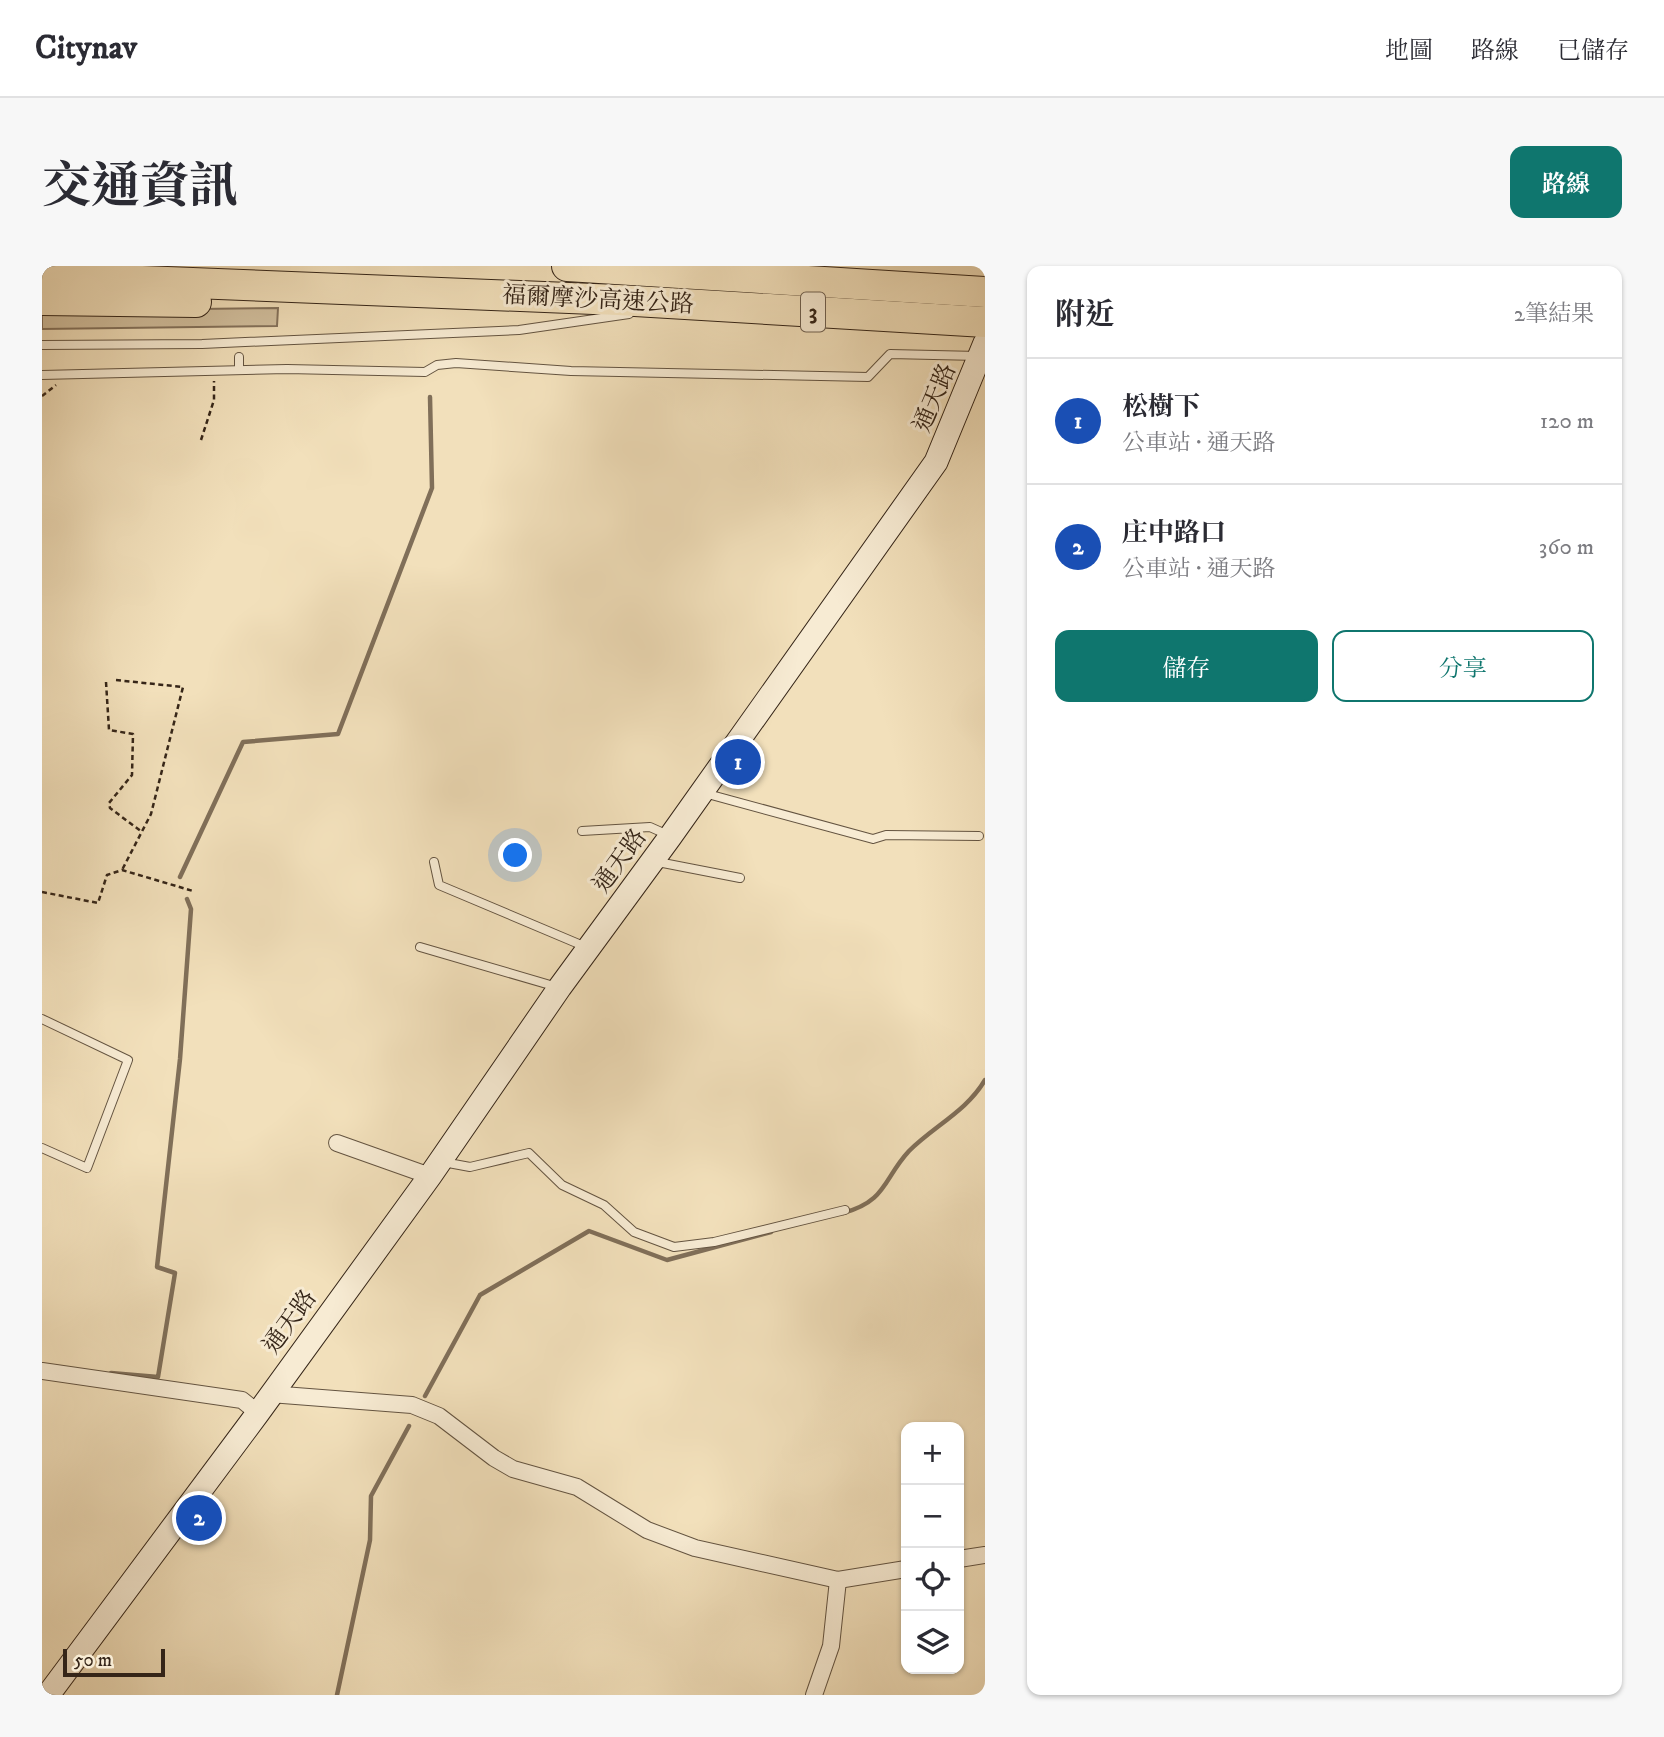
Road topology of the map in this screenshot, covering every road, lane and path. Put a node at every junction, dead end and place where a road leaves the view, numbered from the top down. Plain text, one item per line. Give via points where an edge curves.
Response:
1 (567, 266) edge
2 (42, 277) edge
3 (985, 292) edge
4 (498, 295) junction
5 (42, 300) edge
6 (695, 305) junction
7 (985, 322) edge
8 (42, 345) edge
9 (983, 350) edge
10 (239, 357) dead end
11 (239, 370) junction
12 (214, 371) junction
13 (42, 375) edge
14 (201, 440) dead end
15 (116, 680) dead end
16 (106, 682) dead end
17 (701, 792) junction
18 (582, 831) dead end
19 (142, 832) junction
20 (670, 836) junction
21 (979, 836) dead end
22 (434, 862) dead end
23 (650, 864) junction
24 (122, 870) junction
25 (740, 878) dead end
26 (193, 891) dead end
27 (42, 892) edge
28 (420, 947) dead end
29 (589, 948) junction
30 (560, 987) junction
31 (42, 1019) edge
32 (337, 1143) dead end
33 (42, 1148) edge
34 (435, 1169) junction
35 (845, 1210) dead end
36 (42, 1371) edge
37 (264, 1404) junction
38 (985, 1555) edge
39 (964, 1558) edge
40 (901, 1570) edge
41 (838, 1580) junction
42 (48, 1695) edge
43 (814, 1695) edge

1 - 3 highway, 福爾摩沙高速公路 / 3
2 - 4 highway, 福爾摩沙高速公路 / 3
4 - 5 highway via 148,303
4 - 6 highway, 福爾摩沙高速公路 / 3
6 - 7 highway, 福爾摩沙高速公路 / 3
6 - 8 lane via 519,330 202,345
9 - 11 lane via 890,354 868,377 456,363 425,372
9 - 17 street, 通天路 via 936,462
10 - 11 lane
11 - 12 lane
12 - 13 lane
12 - 14 path via 214,400
15 - 19 path via 183,687 151,814
16 - 19 path via 108,730 133,734 132,775 109,803 110,808
17 - 20 street, 通天路
17 - 21 lane via 873,839 886,835
18 - 20 lane via 650,828
19 - 24 path
20 - 23 street, 通天路
22 - 29 lane via 439,885
23 - 25 lane
23 - 29 street, 通天路
24 - 26 path
24 - 27 path via 107,875 98,903
28 - 30 lane
29 - 30 street, 通天路
30 - 34 street, 通天路
31 - 33 lane via 128,1060 87,1168
32 - 34 street
34 - 35 lane via 470,1167 529,1153 562,1185 604,1205 634,1232 674,1247
34 - 37 street, 通天路
36 - 37 street, 通天路
37 - 41 street, 通天路 via 411,1405 439,1416 513,1469 577,1487 647,1530 695,1548
37 - 42 street, 通天路
38 - 39 street
40 - 41 street, 通天路
41 - 43 street via 831,1646

